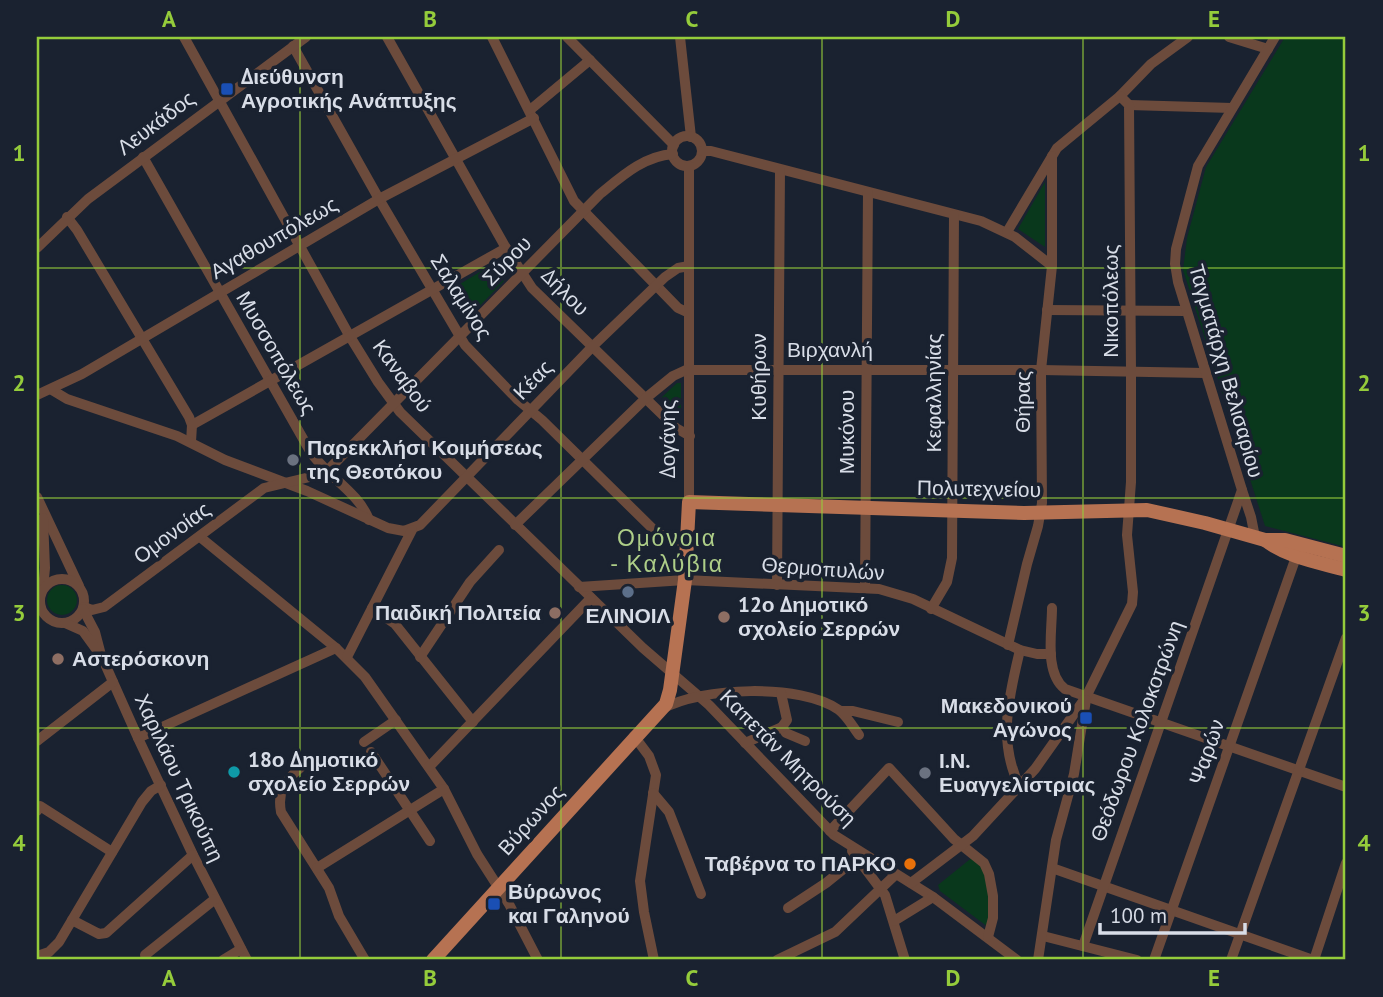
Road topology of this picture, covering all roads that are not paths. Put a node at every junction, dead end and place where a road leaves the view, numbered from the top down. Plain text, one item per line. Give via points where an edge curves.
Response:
1 (184, 37) edge
2 (306, 37) edge
3 (387, 37) edge
4 (492, 37) edge
5 (567, 37) edge
6 (680, 37) edge
7 (1188, 37) edge
8 (1229, 37) edge
9 (1275, 37) edge
10 (293, 46) junction
11 (1268, 49) junction
12 (590, 60) junction
13 (1120, 96) junction
14 (219, 100) junction
15 (1129, 105) junction
16 (1232, 108) junction
17 (532, 114) junction
18 (691, 137) junction
19 (673, 150) junction
20 (702, 151) junction
21 (143, 156) junction
22 (1052, 156) junction
23 (455, 158) junction
24 (689, 166) junction
25 (780, 170) junction
26 (868, 192) junction
27 (379, 199) junction
28 (582, 211) junction
29 (954, 215) junction
30 (67, 217) junction
31 (1007, 232) junction
32 (301, 245) junction
33 (37, 248) edge
34 (506, 248) junction
35 (689, 265) junction
36 (1052, 266) junction
37 (521, 274) junction
38 (657, 285) junction
39 (431, 289) junction
40 (219, 292) junction
41 (1047, 310) junction
42 (1131, 311) junction
43 (1186, 312) junction
44 (689, 313) junction
45 (349, 335) junction
46 (142, 338) junction
47 (460, 338) junction
48 (593, 346) junction
49 (690, 369) junction
50 (778, 369) junction
51 (867, 369) junction
52 (953, 369) junction
53 (1041, 370) junction
54 (1131, 371) junction
55 (1205, 373) junction
56 (270, 380) junction
57 (52, 390) junction
58 (37, 396) edge
59 (646, 398) junction
60 (394, 405) junction
61 (530, 410) junction
62 (192, 425) junction
63 (690, 436) junction
64 (191, 442) junction
65 (581, 458) junction
66 (325, 471) junction
67 (466, 477) junction
68 (282, 482) junction
69 (1242, 490) junction
70 (37, 497) edge
71 (689, 502) junction
72 (777, 505) junction
73 (866, 507) junction
74 (1129, 509) junction
75 (954, 511) junction
76 (43, 512) junction
77 (1041, 512) junction
78 (369, 520) junction
79 (515, 524) junction
80 (1229, 529) junction
81 (412, 530) junction
82 (200, 537) junction
83 (1260, 539) junction
84 (688, 542) junction
85 (499, 550) dead end
86 (1346, 556) edge
87 (1296, 557) junction
88 (1346, 570) edge
89 (685, 580) junction
90 (778, 585) junction
91 (579, 587) junction
92 (865, 587) junction
93 (81, 590) junction
94 (40, 596) edge
95 (591, 598) junction
96 (112, 600) junction
97 (83, 608) junction
98 (372, 608) junction
99 (1052, 608) dead end
100 (931, 609) junction
101 (59, 622) junction
102 (37, 625) edge
103 (1346, 638) edge
104 (97, 639) junction
105 (1008, 645) junction
106 (336, 648) junction
107 (1020, 650) junction
108 (1051, 654) junction
109 (101, 655) junction
110 (346, 657) junction
111 (420, 657) junction
112 (673, 672) junction
113 (113, 682) junction
114 (781, 693) junction
115 (699, 695) junction
116 (1086, 697) junction
117 (662, 709) junction
118 (841, 711) junction
119 (396, 720) junction
120 (472, 722) junction
121 (898, 722) dead end
122 (1160, 723) junction
123 (782, 727) junction
124 (859, 735) dead end
125 (634, 736) junction
126 (138, 738) junction
127 (37, 741) edge
128 (805, 741) dead end
129 (364, 742) dead end
130 (745, 743) junction
131 (1229, 747) junction
132 (371, 752) dead end
133 (429, 766) junction
134 (300, 768) dead end
135 (1299, 771) junction
136 (161, 785) junction
137 (1020, 787) junction
138 (1346, 787) edge
139 (446, 792) junction
140 (653, 793) junction
141 (38, 806) edge
142 (409, 809) junction
143 (830, 831) junction
144 (430, 841) dead end
145 (846, 844) junction
146 (962, 846) junction
147 (112, 852) junction
148 (193, 855) junction
149 (856, 858) junction
150 (1346, 863) edge
151 (317, 868) junction
152 (1052, 868) junction
153 (895, 875) junction
154 (911, 883) junction
155 (1104, 886) junction
156 (498, 888) junction
157 (881, 889) junction
158 (701, 894) dead end
159 (933, 897) junction
160 (215, 899) junction
161 (788, 908) dead end
162 (1172, 911) junction
163 (72, 920) junction
164 (894, 921) junction
165 (1240, 935) junction
166 (1043, 936) junction
167 (988, 937) junction
168 (1083, 946) junction
169 (241, 949) junction
170 (145, 955) dead end
171 (37, 956) edge
172 (223, 960) edge
173 (247, 960) edge
174 (365, 960) edge
175 (433, 960) edge
176 (538, 960) edge
177 (654, 960) edge
178 (777, 960) edge
179 (905, 960) edge
180 (1017, 960) edge
181 (1038, 960) edge
182 (1137, 960) edge
183 (1154, 960) edge
184 (1231, 960) edge
185 (1313, 960) edge

1 - 14 street, Καναβού
2 - 10 street, Λευκάδος
3 - 23 street, Δήλου
4 - 17 street
5 - 12 street
6 - 18 street
7 - 13 street
8 - 11 street
9 - 11 street, Ταγματάρχη Βελισαρίου
10 - 14 street, Λευκάδος
10 - 27 street, Σαλαμίνος
11 - 16 street, Ταγματάρχη Βελισαρίου
12 - 17 street, Αγαθουπόλεως
12 - 19 street
13 - 15 street
13 - 22 street
14 - 21 street, Λευκάδος
14 - 32 street, Καναβού
15 - 16 street
15 - 42 street, Νικοπόλεως
16 - 43 street, Ταγματάρχη Βελισαρίου via 1198,166 1177,241 1175,270
17 - 23 street, Αγαθουπόλεως
17 - 28 street
18 - 19 street via 681,138
18 - 20 street
19 - 24 street via 679,164
19 - 28 street, Σύρου via 636,167
20 - 24 street via 697,163
20 - 25 street
21 - 30 street, Λευκάδος
21 - 40 street, Μυσσοπόλεως
22 - 31 street
22 - 36 street, Θήρας
23 - 27 street, Αγαθουπόλεως
23 - 34 street, Δήλου
24 - 35 street, Δογάνης
25 - 26 street
25 - 50 street, Κυθήρων
26 - 29 street
26 - 51 street, Μυκόνου
27 - 32 street, Αγαθουπόλεως
27 - 39 street, Σαλαμίνος
28 - 37 street, Σύρου
28 - 38 street
29 - 31 street
29 - 52 street, Κεφαλληνίας
30 - 33 street, Λευκάδος
30 - 46 street
31 - 36 street
32 - 40 street, Αγαθουπόλεως
32 - 45 street, Καναβού
34 - 37 street, Δήλου
34 - 39 street
35 - 38 street, Κέας
35 - 44 street, Δογάνης
36 - 41 street, Θήρας
37 - 47 street, Σύρου
37 - 48 street, Δήλου
38 - 44 street
38 - 48 street, Κέας
39 - 45 street
39 - 47 street, Σαλαμίνος
40 - 46 street, Αγαθουπόλεως
40 - 56 street, Μυσσοπόλεως
41 - 42 street
41 - 53 street, Θήρας
42 - 43 street
42 - 54 street, Νικοπόλεως
43 - 55 street, Ταγματάρχη Βελισαρίου
44 - 49 street, Δογάνης
45 - 56 street
45 - 60 street, Καναβού
46 - 57 street, Αγαθουπόλεως
46 - 62 street
47 - 60 street, Σύρου
47 - 61 street, Σαλαμίνος
48 - 59 street, Δήλου
48 - 61 street, Κέας
49 - 50 street, Βιρχανλή
49 - 59 street via 673,376
49 - 63 street, Δογάνης
50 - 51 street, Βιρχανλή
50 - 72 street, Κυθήρων
51 - 52 street, Βιρχανλή
51 - 73 street, Μυκόνου
52 - 53 street, Βιρχανλή
52 - 75 street, Κεφαλληνίας
53 - 54 street, Βιρχανλή
53 - 77 street, Θήρας
54 - 55 street, Βιρχανλή
54 - 74 street, Νικοπόλεως
55 - 69 street, Ταγματάρχη Βελισαρίου
56 - 62 street
56 - 66 street, Μυσσοπόλεως
57 - 58 street, Αγαθουπόλεως
57 - 64 street
59 - 63 street, Δήλου
59 - 65 street
60 - 66 street, Σύρου
60 - 67 street, Καναβού
61 - 65 street, Σαλαμίνος
61 - 67 street, Κέας
62 - 64 street
63 - 71 street, Δογάνης
64 - 68 street
65 - 79 street
65 - 84 street, Σαλαμίνος via 655,531
66 - 68 street, Σύρου
66 - 78 street, Μυσσοπόλεως via 360,502
67 - 79 street, Καναβού
67 - 81 street, Κέας
68 - 78 street
68 - 82 street, Ομονοίας via 264,488
69 - 80 street, Ταγματάρχη Βελισαρίου
69 - 83 street
70 - 76 street
71 - 72 main road, Πολυτεχνείου
71 - 84 main road, Δογάνης
72 - 73 main road, Πολυτεχνείου
72 - 90 street, Κυθήρων
73 - 75 main road, Πολυτεχνείου
73 - 92 street, Μυκόνου
74 - 77 main road, Πολυτεχνείου
74 - 80 main road, Πολυτεχνείου via 1164,512
74 - 116 street via 1132,604
75 - 77 main road, Πολυτεχνείου
75 - 100 street, Κεφαλληνίας via 951,571
76 - 93 street
76 - 94 street via 45,568
77 - 105 street, Θήρας
78 - 81 street via 396,530
79 - 91 street, Καναβού
80 - 83 main road, Πολυτεχνείου
80 - 122 street, Θεόδωρου Κολοκοτρώνη
81 - 98 street
82 - 96 street, Ομονοίας
82 - 106 street
83 - 86 main road, Πολυτεχνείου via 1285,540
83 - 87 main road, Πολυτεχνείου
84 - 89 main road, Δογάνης
85 - 111 street via 470,582
87 - 88 main road, Πολυτεχνείου
87 - 131 street, Ψαρών
89 - 90 street, Θερμοπυλών
89 - 91 street, Θερμοπυλών
89 - 112 main road, Δογάνης
90 - 92 street, Θερμοπυλών
91 - 95 street, Καναβού
92 - 100 street, Θερμοπυλών via 896,593
93 - 94 street via 61,578
93 - 96 street via 97,600
93 - 97 street
94 - 101 street via 49,619
95 - 112 street, Καναβού
95 - 120 street
96 - 97 street, Ομονοίας via 96,610
96 - 104 street via 99,623
97 - 101 street via 76,618
97 - 104 street, Χαριλάου Τρικούπη
98 - 110 street
98 - 111 street via 395,624
99 - 108 street
100 - 105 street, Θερμοπυλών
101 - 102 street
101 - 109 street via 83,631
103 - 135 street
104 - 109 street, Χαριλάου Τρικούπη
105 - 107 street, Θερμοπυλών
106 - 110 street
106 - 126 street
107 - 108 street, Θερμοπυλών
107 - 137 street via 1006,732 1008,758
108 - 116 street via 1059,685
109 - 113 street, Χαριλάου Τρικούπη
110 - 119 street
111 - 120 street
112 - 115 street, Καπετάν Μητρούση
112 - 117 main road, Δογάνης
113 - 126 street, Χαριλάου Τρικούπη
113 - 127 street
114 - 115 street
114 - 118 street via 808,697
114 - 123 street via 786,720
115 - 117 street
115 - 130 street, Καπετάν Μητρούση
116 - 122 street
116 - 137 street
116 - 152 street
117 - 125 main road, Βύρωνος
118 - 121 street
118 - 124 street
119 - 129 street
119 - 133 street
120 - 133 street
122 - 131 street
122 - 155 street, Θεόδωρου Κολοκοτρώνη
123 - 128 street
123 - 130 street
125 - 140 street via 655,771
125 - 156 main road, Βύρωνος
126 - 136 street, Χαριλάου Τρικούπη
130 - 143 street, Καπετάν Μητρούση
131 - 135 street
131 - 162 street, Ψαρών
132 - 142 street
133 - 139 street
134 - 151 street via 282,787 280,807
135 - 138 street
135 - 165 street
136 - 147 street via 146,796
136 - 148 street, Χαριλάου Τρικούπη
137 - 146 street
139 - 142 street
139 - 156 street
140 - 158 street via 669,812
140 - 177 street via 640,881
141 - 147 street
142 - 144 street
142 - 151 street
143 - 145 street, Καπετάν Μητρούση
143 - 146 street via 889,768
145 - 149 street
145 - 153 street, Καπετάν Μητρούση
146 - 154 street
146 - 167 street via 981,859 989,874 994,904
147 - 163 street
148 - 160 street, Χαριλάου Τρικούπη
148 - 163 street via 106,933
149 - 157 street
149 - 161 street
150 - 185 street
151 - 174 street
152 - 155 street
152 - 166 street
153 - 154 street, Καπετάν Μητρούση
153 - 157 street
154 - 159 street, Καπετάν Μητρούση
155 - 162 street
155 - 168 street, Θεόδωρου Κολοκοτρώνη
156 - 175 main road, Βύρωνος
156 - 176 street
157 - 164 street
157 - 178 street via 831,934
159 - 164 street
159 - 167 street, Καπετάν Μητρούση
160 - 169 street, Χαριλάου Τρικούπη
160 - 170 street
162 - 165 street
162 - 183 street, Ψαρών
163 - 171 street via 56,946
164 - 179 street
165 - 184 street
165 - 185 street
166 - 168 street
166 - 181 street
167 - 180 street, Καπετάν Μητρούση
168 - 182 street
169 - 172 street
169 - 173 street, Χαριλάου Τρικούπη

